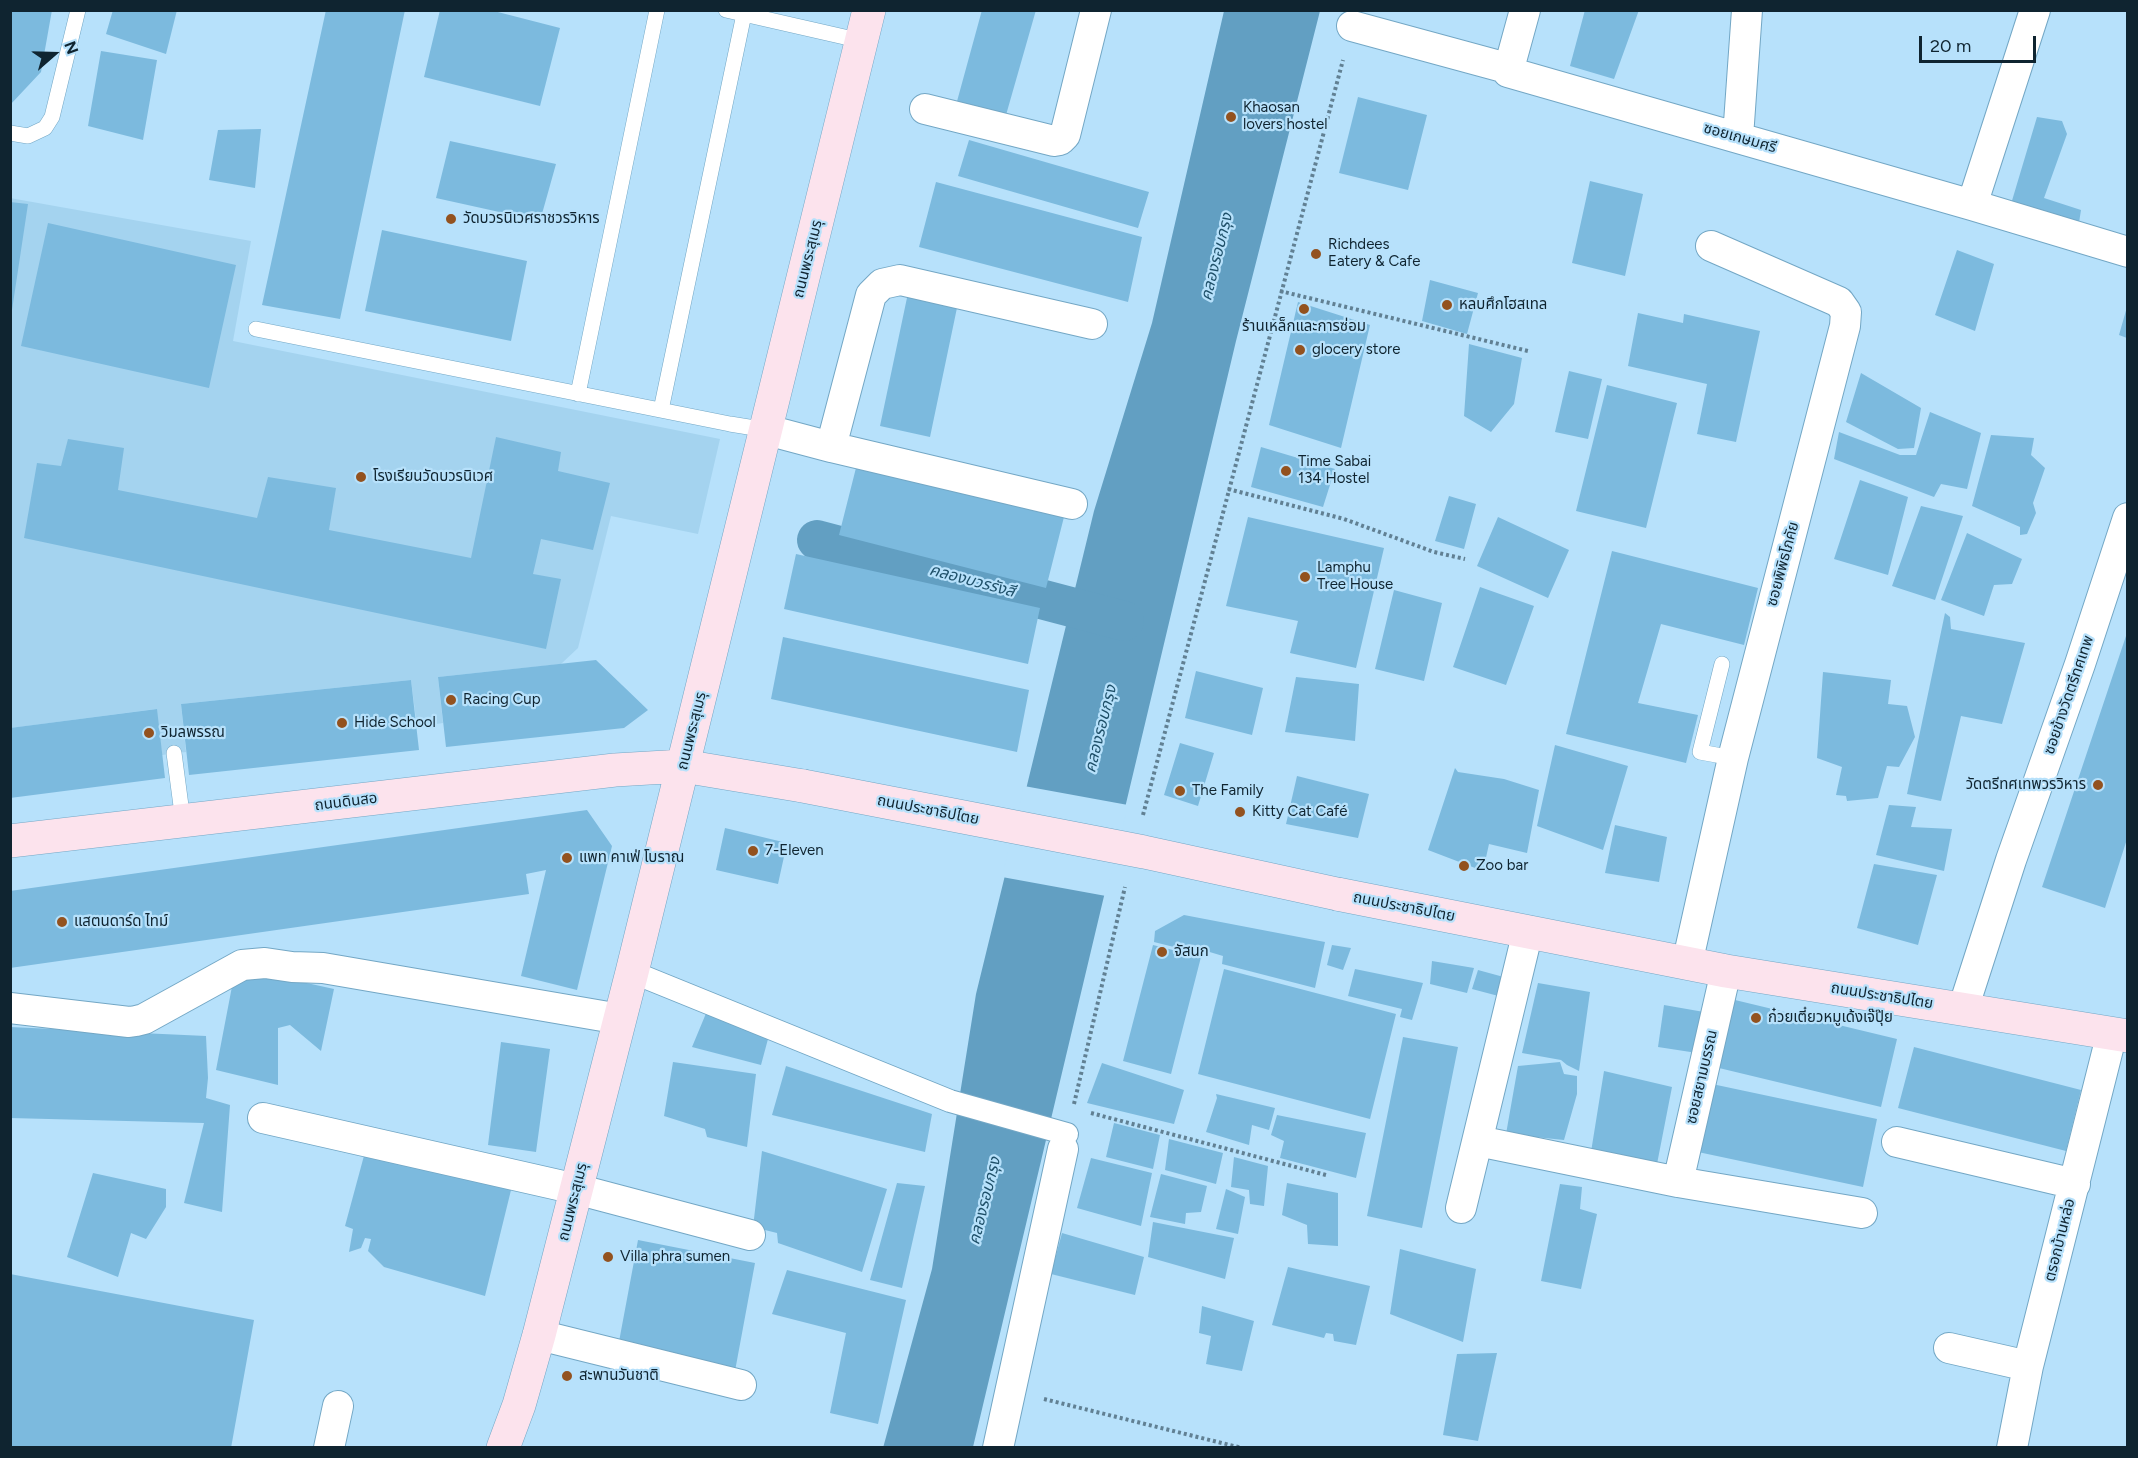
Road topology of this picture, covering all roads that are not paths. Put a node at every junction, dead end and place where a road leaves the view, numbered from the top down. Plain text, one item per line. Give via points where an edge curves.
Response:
1 (78, 10) edge
2 (657, 10) edge
3 (726, 10) edge
4 (1096, 10) edge
5 (1525, 10) edge
6 (1747, 10) edge
7 (2035, 10) edge
8 (744, 14) junction
9 (865, 26) edge
10 (1353, 26) road end
11 (1508, 72) junction
12 (925, 109) dead end
13 (10, 133) edge
14 (1738, 137) junction
15 (1972, 205) junction
16 (1711, 246) dead end
17 (2127, 252) edge
18 (1092, 324) dead end
19 (256, 329) dead end
20 (578, 394) junction
21 (661, 410) junction
22 (766, 430) junction
23 (831, 447) junction
24 (1072, 504) dead end
25 (2127, 518) edge
26 (1722, 664) dead end
27 (174, 753) dead end
28 (1733, 758) junction
29 (683, 766) junction
30 (183, 821) junction
31 (10, 842) edge
32 (1528, 931) junction
33 (1687, 964) junction
34 (1726, 971) junction
35 (632, 972) junction
36 (10, 1008) edge
37 (1963, 1009) junction
38 (620, 1019) junction
39 (2120, 1034) edge
40 (263, 1118) dead end
41 (1063, 1138) joint
42 (1478, 1141) junction
43 (1897, 1142) dead end
44 (1678, 1182) junction
45 (2075, 1184) junction
46 (576, 1189) junction
47 (1461, 1208) dead end
48 (1862, 1213) dead end
49 (750, 1235) dead end
50 (539, 1335) junction
51 (1949, 1348) dead end
52 (2028, 1366) junction
53 (741, 1385) dead end
54 (338, 1406) dead end
55 (329, 1448) edge
56 (503, 1448) edge
57 (998, 1448) edge
58 (2012, 1448) edge

1 - 13 lane via 52,117 45,128 28,136
2 - 20 lane
3 - 8 lane
4 - 12 street via 1065,135 1060,140
5 - 11 street
6 - 14 street
7 - 15 street
8 - 9 lane
8 - 21 lane
9 - 22 main road, ถนนพระสุเมรุ
10 - 11 street, ซอยเกษมศรี via 1503,67
11 - 14 street, ซอยเกษมศรี
14 - 15 street, ซอยเกษมศรี
15 - 17 street, ซอยเกษมศรี
16 - 28 street, ซอยพิพิธโภคัย via 1839,302 1846,312
18 - 23 street via 900,280 882,284 871,295
19 - 20 lane
20 - 21 lane
21 - 22 lane
22 - 23 street
22 - 29 main road, ถนนพระสุเมรุ
23 - 24 street
25 - 37 street, ซอยข้างวัดตรีทศเทพ
26 - 28 lane via 1700,752
27 - 30 lane
28 - 33 street, ซอยพิพิธโภคัย
29 - 30 main road, ถนนดินสอ via 615,770
29 - 32 main road, ถนนประชาธิปไตย, bridge via 1144,852
29 - 35 main road, ถนนพระสุเมรุ
30 - 31 main road, ถนนดินสอ
32 - 33 main road, ถนนประชาธิปไตย
32 - 42 street
33 - 34 main road, ถนนประชาธิปไตย
34 - 37 main road, ถนนประชาธิปไตย
34 - 44 street, ซอยสยามบรรณ
35 - 38 main road, ถนนพระสุเมรุ
35 - 41 street via 950,1101
36 - 38 street via 135,1021 242,965 265,963 323,968
37 - 39 main road, ถนนประชาธิปไตย
38 - 46 main road, ถนนพระสุเมรุ
39 - 45 street, ตรอกบ้านหล่อ
40 - 46 street
41 - 57 street
42 - 44 street
42 - 47 street
43 - 45 street
44 - 48 street
45 - 52 street, ตรอกบ้านหล่อ
46 - 49 street
46 - 50 main road, ถนนพระสุเมรุ
50 - 53 street
50 - 56 main road, ถนนพระสุเมรุ
51 - 52 street
52 - 58 street, ตรอกบ้านหล่อ
54 - 55 street

